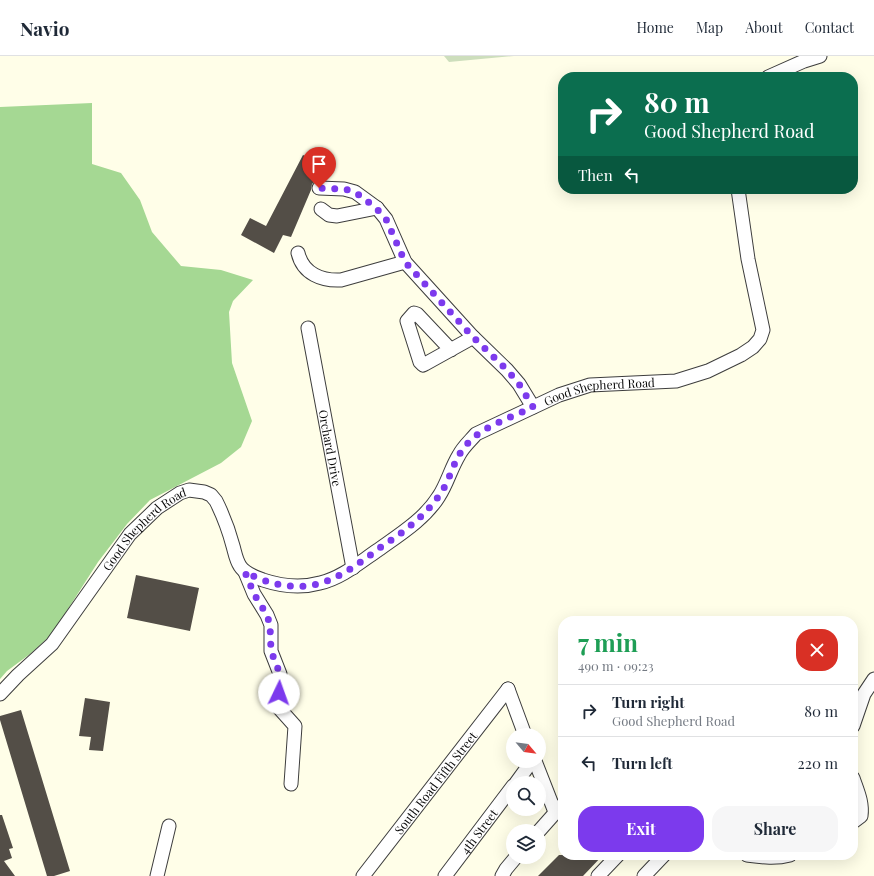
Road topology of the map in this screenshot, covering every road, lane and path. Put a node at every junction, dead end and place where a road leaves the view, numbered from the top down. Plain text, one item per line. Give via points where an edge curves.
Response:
1 (820, 56) edge
2 (779, 72) edge
3 (319, 188) dead end
4 (739, 194) edge
5 (376, 208) junction
6 (321, 209) dead end
7 (298, 253) dead end
8 (405, 262) junction
9 (308, 328) dead end
10 (473, 337) junction
11 (451, 350) dead end
12 (533, 407) junction
13 (353, 568) junction
14 (245, 572) junction
15 (874, 679) edge
16 (859, 693) edge
17 (0, 694) edge
18 (522, 728) edge
19 (528, 768) edge
20 (538, 768) edge
21 (522, 776) edge
22 (291, 784) dead end
23 (858, 794) edge
24 (506, 795) edge
25 (558, 806) edge
26 (558, 809) edge
27 (858, 815) edge
28 (545, 824) edge
29 (169, 826) dead end
30 (613, 860) edge
31 (659, 860) edge
32 (510, 864) edge
33 (157, 876) edge
34 (363, 876) edge
35 (444, 876) edge
36 (502, 876) edge
37 (598, 876) edge
38 (644, 876) edge

1 - 2 street via 804,60
3 - 5 street via 355,192
4 - 12 street, Good Shepherd Road via 748,259 764,330 757,344 708,371 676,381 590,385
5 - 6 street via 337,216 329,215
5 - 8 street via 386,219
7 - 8 street via 300,261 309,272 323,280 331,281
8 - 10 street
9 - 13 street, Orchard Drive
10 - 11 street
10 - 12 street via 519,384
12 - 13 street, Good Shepherd Road via 476,434 459,454 439,496 424,514
13 - 14 street, Good Shepherd Road via 320,584 300,586 267,581
14 - 17 street, Good Shepherd Road via 237,561 216,501 204,492 189,490 180,493 157,508 130,534 52,644
14 - 22 street via 270,625 271,651 280,674 278,707 295,726
15 - 16 street
18 - 34 street, South Road Fifth Street via 508,689
19 - 21 street
20 - 25 street
23 - 27 street via 861,804
24 - 35 street, 4th Street
26 - 28 street
29 - 33 street
30 - 37 street
31 - 38 street
32 - 36 street

